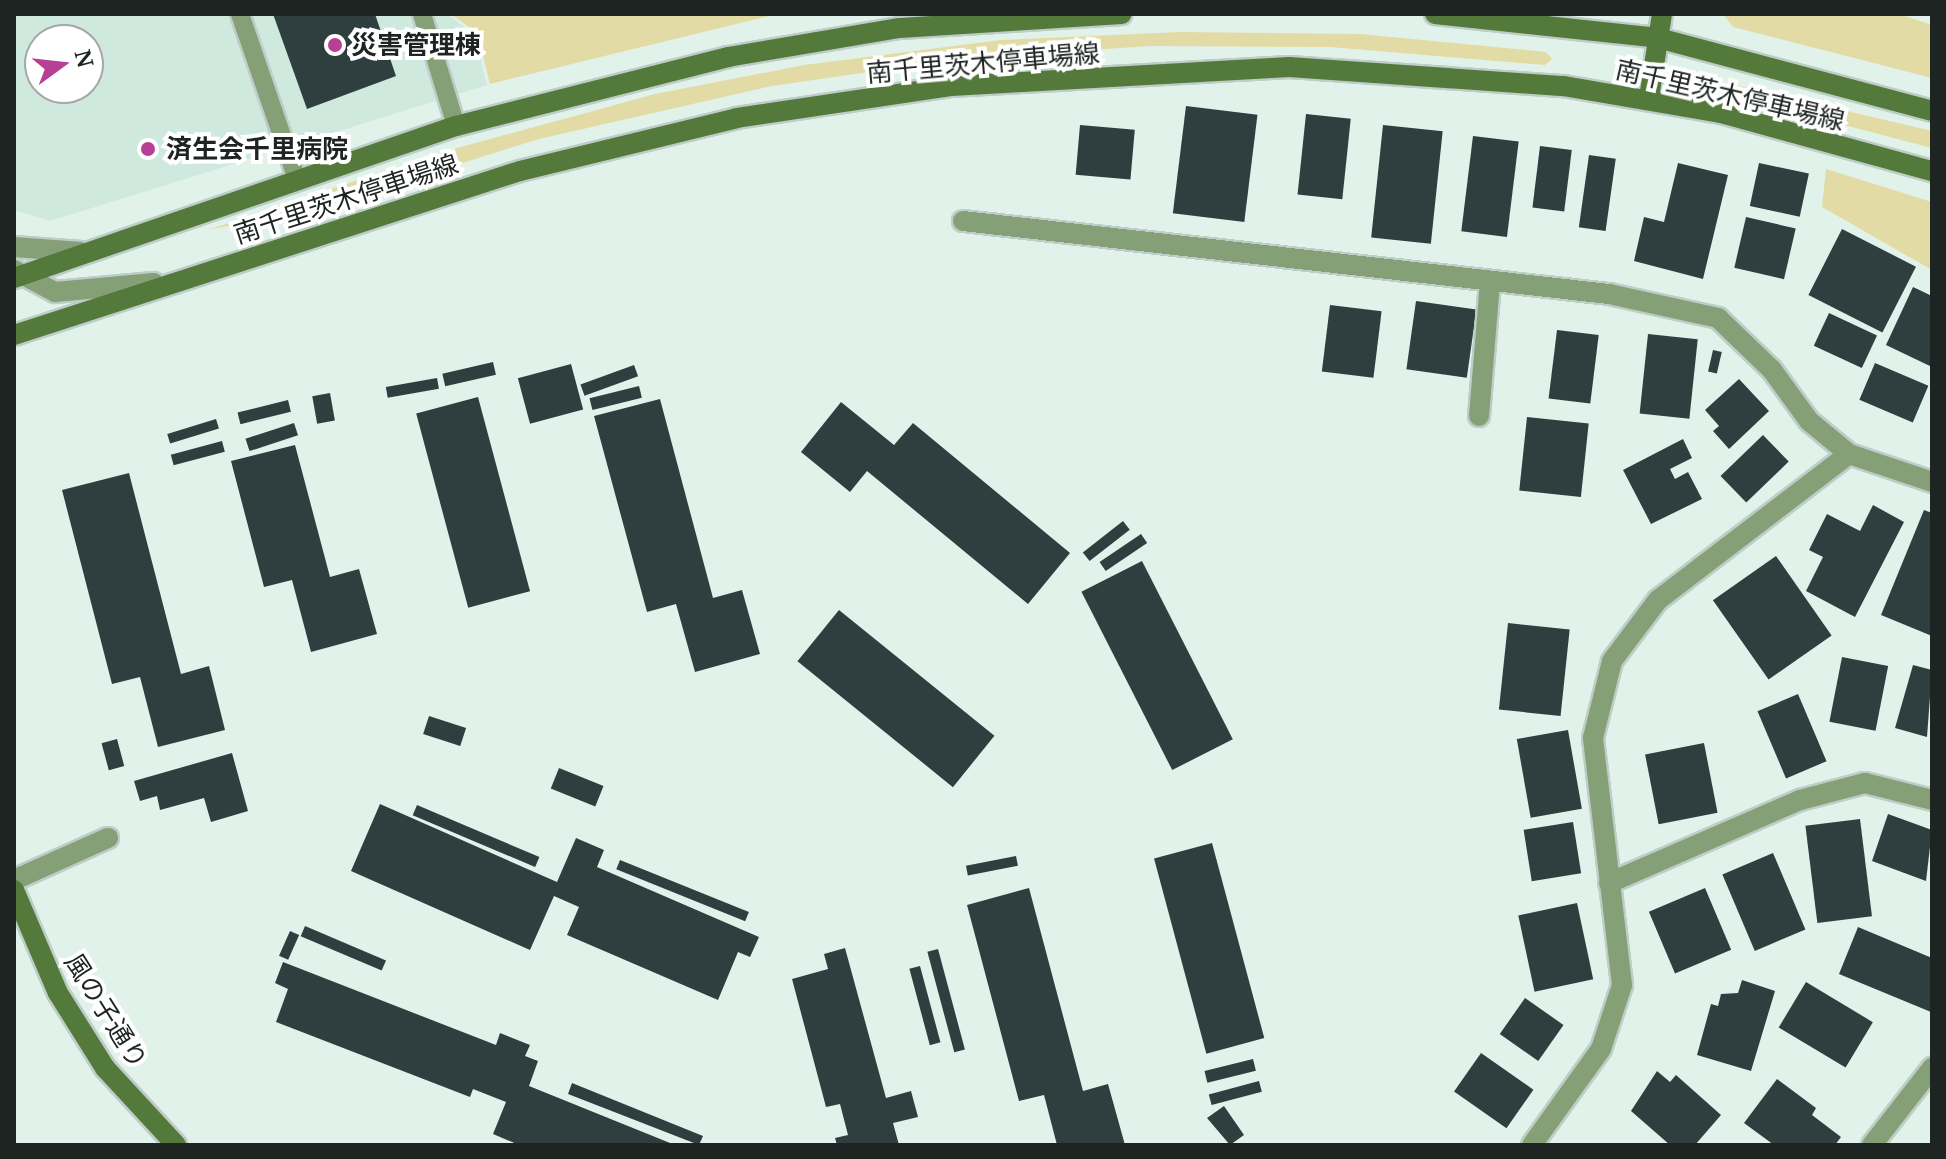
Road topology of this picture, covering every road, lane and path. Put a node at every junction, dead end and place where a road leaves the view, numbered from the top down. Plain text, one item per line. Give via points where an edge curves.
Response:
1 (240, 14) edge
2 (422, 14) edge
3 (1122, 14) edge
4 (1435, 14) edge
5 (1662, 14) edge
6 (1658, 38) junction
7 (1649, 98) junction
8 (1932, 111) edge
9 (456, 126) junction
10 (1932, 171) edge
11 (297, 180) junction
12 (963, 221) dead end
13 (14, 247) edge
14 (81, 252) junction
15 (16, 274) edge
16 (178, 280) junction
17 (1490, 282) junction
18 (14, 335) edge
19 (1479, 416) dead end
20 (1849, 454) junction
21 (1932, 482) edge
22 (1932, 800) edge
23 (108, 838) dead end
24 (14, 880) edge
25 (1609, 883) junction
26 (14, 890) edge
27 (1932, 1068) edge
28 (176, 1145) edge
29 (1532, 1145) edge
30 (1872, 1145) edge

1 - 11 lane
2 - 9 lane
3 - 9 main road, 南千里茨木停車場線 via 900,28 728,57
4 - 6 main road, 南千里茨木停車場線
5 - 6 main road
6 - 7 main road
6 - 8 main road, 南千里茨木停車場線
7 - 10 main road, 南千里茨木停車場線
7 - 16 main road, 南千里茨木停車場線 via 1564,86 1289,67 951,86 737,118 520,171
9 - 11 main road, 南千里茨木停車場線
11 - 14 main road, 南千里茨木停車場線
12 - 17 street
13 - 14 street
14 - 15 main road, 南千里茨木停車場線
15 - 16 street via 55,292
16 - 18 main road, 南千里茨木停車場線
17 - 19 street
17 - 20 street via 1609,294 1718,318 1772,370 1809,421
20 - 21 street
20 - 25 street via 1658,600 1612,661 1593,738
22 - 25 street via 1865,783 1800,800
23 - 24 street
25 - 29 street via 1622,985 1601,1049
26 - 28 main road, 風の子通り via 58,993 97,1056
27 - 30 street

